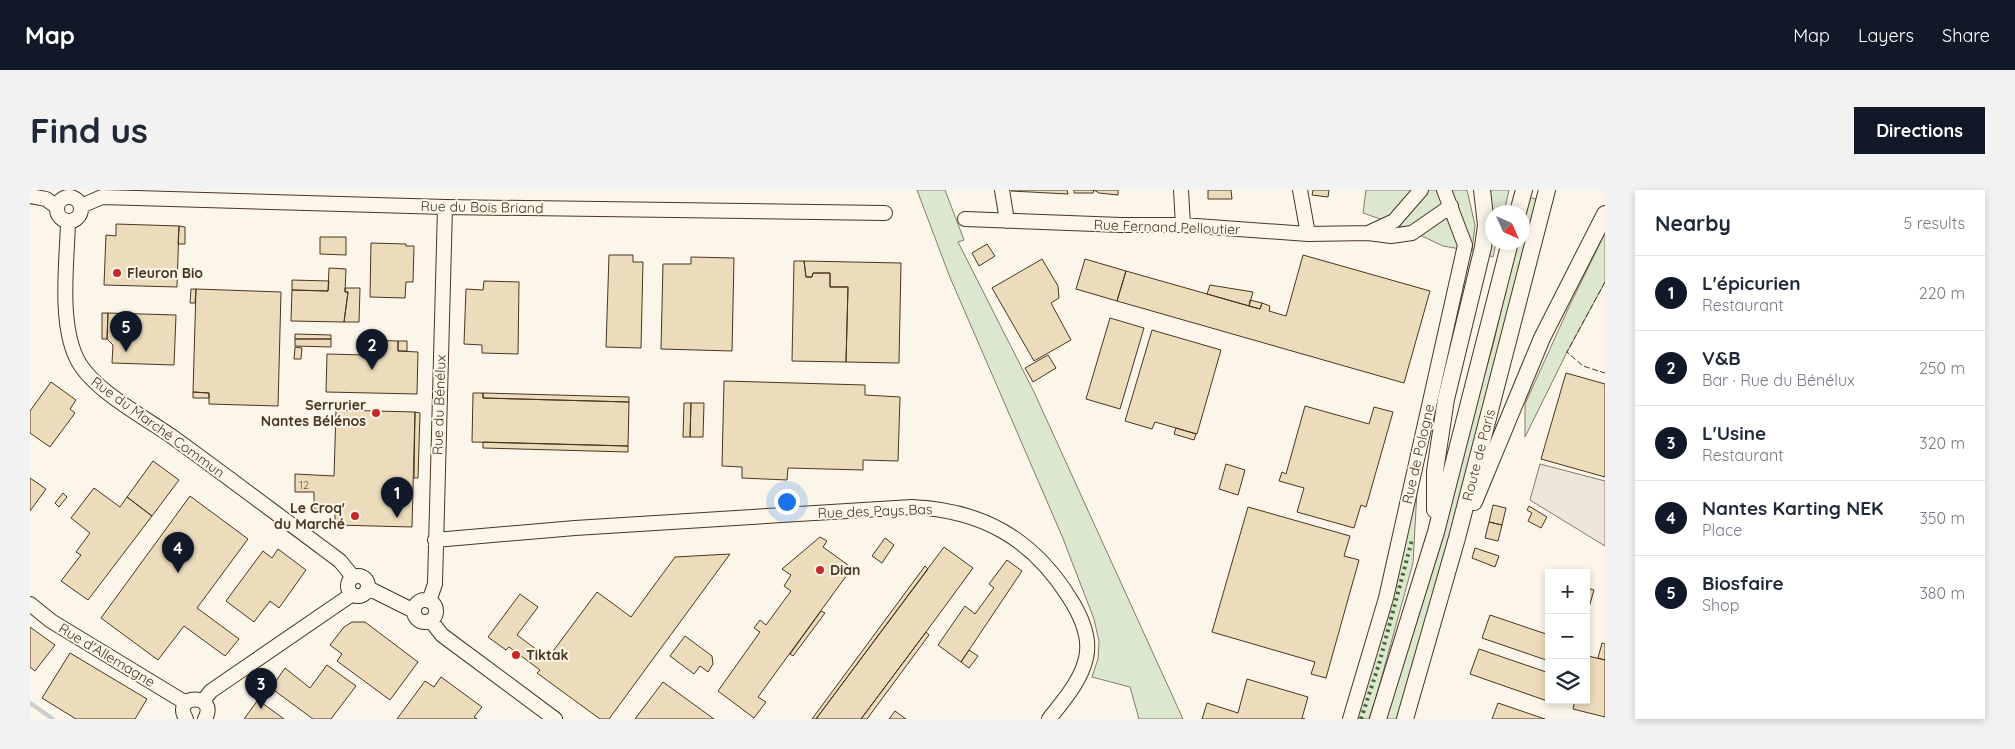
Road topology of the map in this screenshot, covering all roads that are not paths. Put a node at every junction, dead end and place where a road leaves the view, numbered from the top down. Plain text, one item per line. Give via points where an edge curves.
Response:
1 (1002, 190) edge
2 (1181, 190) edge
3 (1300, 190) edge
4 (1421, 190) edge
5 (1444, 190) edge
6 (1482, 190) edge
7 (1524, 190) edge
8 (1546, 190) edge
9 (30, 196) edge
10 (1520, 205) edge
11 (81, 206) junction
12 (1451, 206) junction
13 (57, 207) junction
14 (444, 207) junction
15 (885, 213) dead end
16 (1605, 214) edge
17 (965, 219) dead end
18 (1007, 221) junction
19 (68, 222) junction
20 (1183, 225) junction
21 (1368, 233) junction
22 (1308, 234) junction
23 (1508, 250) edge
24 (1436, 532) junction
25 (1457, 538) junction
26 (435, 540) junction
27 (353, 577) junction
28 (367, 590) junction
29 (351, 595) junction
30 (429, 601) junction
31 (30, 604) edge
32 (414, 611) junction
33 (431, 621) junction
34 (202, 701) junction
35 (186, 703) junction
36 (186, 719) edge
37 (205, 719) edge
38 (555, 719) edge
39 (1049, 719) edge
40 (1350, 719) edge
41 (1378, 719) edge
42 (1405, 719) edge

1 - 18 street
2 - 20 street
3 - 22 street
4 - 21 street, Rue Fernand Pelloutier via 1394,221
5 - 12 street, Rue de Pologne
6 - 24 main road via 1486,225 1483,247 1446,399 1435,471
7 - 10 main road
8 - 25 main road, Route de Paris
9 - 13 street via 46,199
11 - 13 street via 76,199 68,197
11 - 14 street, Rue du Bois Briand via 102,198
11 - 19 street via 78,218
12 - 21 street, Rue Fernand Pelloutier via 1412,233 1391,236
12 - 40 street, Rue de Pologne via 1465,245 1386,598
13 - 19 street via 58,216
14 - 15 street, Rue du Bois Briand
14 - 26 street, Rue du Bénélux
16 - 25 main road via 1542,338
17 - 18 street, Rue Fernand Pelloutier
18 - 20 street, Rue Fernand Pelloutier
19 - 27 street, Rue du Marché Commun via 68,336 86,375 324,548
20 - 22 street, Rue Fernand Pelloutier
21 - 22 street, Rue Fernand Pelloutier
23 - 24 main road, Route de Paris
24 - 41 main road, Route de Paris
25 - 42 main road, Route de Paris
26 - 30 street, Rue du Bénélux via 435,584
26 - 39 street, Rue des Pays Bas via 912,507 962,514 994,525 1030,550 1056,577 1084,627 1087,648 1084,666
27 - 28 street via 365,578
27 - 29 street via 347,587
28 - 29 street via 365,594
28 - 32 street
29 - 34 street via 211,691
30 - 32 street via 419,602
30 - 33 street via 436,612
31 - 35 street, Rue d'Allemagne via 51,621
32 - 33 street via 418,620
33 - 38 street via 442,635
34 - 35 street via 196,699
34 - 37 street via 208,710
35 - 36 street via 183,710

